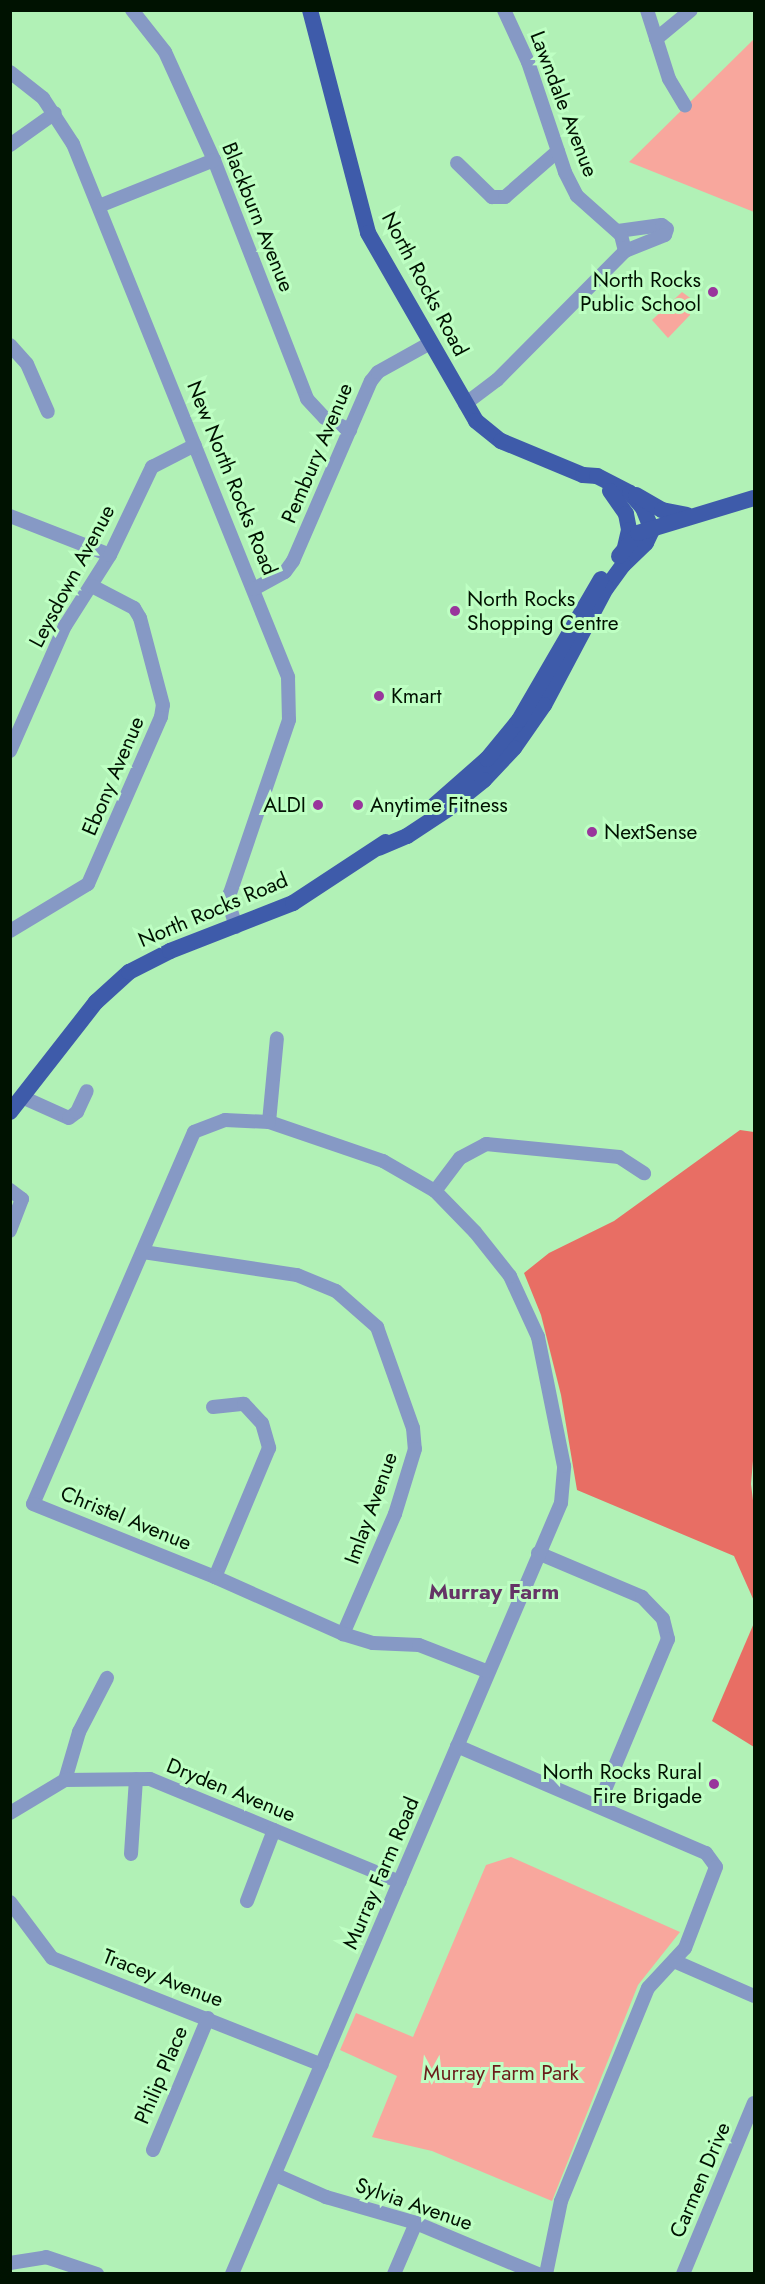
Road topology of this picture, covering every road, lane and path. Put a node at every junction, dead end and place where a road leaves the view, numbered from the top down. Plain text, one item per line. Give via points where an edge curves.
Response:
1 (132, 10) edge
2 (310, 10) edge
3 (504, 10) edge
4 (647, 10) edge
5 (691, 10) edge
6 (656, 39) junction
7 (10, 72) edge
8 (685, 106) dead end
9 (55, 113) junction
10 (10, 145) edge
11 (558, 151) junction
12 (214, 160) junction
13 (457, 163) dead end
14 (99, 206) junction
15 (618, 231) junction
16 (625, 251) junction
17 (430, 343) junction
18 (10, 345) edge
19 (465, 404) junction
20 (48, 412) dead end
21 (350, 430) junction
22 (195, 445) junction
23 (583, 475) junction
24 (610, 491) junction
25 (630, 493) junction
26 (754, 498) edge
27 (688, 515) junction
28 (10, 516) edge
29 (652, 530) junction
30 (625, 548) junction
31 (110, 555) junction
32 (92, 586) junction
33 (254, 589) junction
34 (10, 751) edge
35 (379, 848) junction
36 (236, 927) junction
37 (10, 931) edge
38 (277, 1038) dead end
39 (87, 1092) dead end
40 (22, 1098) junction
41 (10, 1112) edge
42 (269, 1122) junction
43 (644, 1173) dead end
44 (10, 1190) edge
45 (435, 1191) junction
46 (10, 1232) edge
47 (143, 1252) junction
48 (213, 1407) dead end
49 (538, 1552) junction
50 (215, 1577) junction
51 (343, 1634) junction
52 (486, 1671) junction
53 (107, 1678) dead end
54 (457, 1746) junction
55 (136, 1779) junction
56 (65, 1780) junction
57 (598, 1806) junction
58 (10, 1813) edge
59 (274, 1830) junction
60 (131, 1854) dead end
61 (400, 1882) junction
62 (247, 1901) dead end
63 (10, 1902) edge
64 (674, 1961) junction
65 (754, 1996) edge
66 (208, 2018) junction
67 (322, 2065) junction
68 (754, 2103) edge
69 (153, 2150) dead end
70 (276, 2175) junction
71 (416, 2223) junction
72 (10, 2263) edge
73 (97, 2274) edge
74 (231, 2274) edge
75 (394, 2274) edge
76 (538, 2274) edge
77 (546, 2274) edge
78 (683, 2274) edge

1 - 12 street, Blackburn Avenue via 165,52
2 - 17 main road, North Rocks Road via 368,233
3 - 11 street, Lawndale Avenue via 528,62
4 - 6 street
5 - 6 street
6 - 8 street via 672,85
7 - 9 street, New North Rocks Road
9 - 10 street
9 - 14 street, New North Rocks Road via 73,144
11 - 13 street via 504,197 492,197
11 - 15 street, Lawndale Avenue via 577,196
12 - 14 street
12 - 21 street, Blackburn Avenue via 307,399 325,418
14 - 22 street, New North Rocks Road
15 - 16 street
15 - 16 street via 662,225 667,229 665,235
16 - 19 street via 498,380
17 - 19 main road, North Rocks Road
17 - 21 street, Pembury Avenue via 378,372
18 - 20 street via 27,364
19 - 23 main road, North Rocks Road via 492,435
21 - 33 street, Pembury Avenue via 293,561 285,572
22 - 31 street, Leysdown Avenue via 152,467
22 - 33 street, New North Rocks Road
23 - 24 main road, North Rocks Road
23 - 25 main road, North Rocks Road via 597,476
24 - 29 main road, North Rocks Road
24 - 30 main road via 626,514
25 - 27 main road via 662,510
25 - 29 main road, North Rocks Road via 643,508
26 - 27 main road
27 - 29 main road
28 - 31 street
29 - 30 main road, North Rocks Road via 639,533
29 - 35 main road, North Rocks Road via 646,543 606,588 544,705 514,748 484,780 448,809 407,836
30 - 35 main road, North Rocks Road via 583,606 529,703 498,748 441,801
31 - 32 street, Leysdown Avenue
32 - 34 street, Leysdown Avenue via 64,626
32 - 37 street, Ebony Avenue via 134,608 140,618 163,705 161,717 88,884
33 - 36 street, New North Rocks Road via 288,677 290,707 277,763 230,893
35 - 36 main road, North Rocks Road via 293,903
36 - 40 main road, North Rocks Road via 170,951 114,984
38 - 42 street
39 - 40 street via 77,1112 69,1118
40 - 41 main road, North Rocks Road
42 - 45 street, Christel Avenue via 383,1161
42 - 47 street, Christel Avenue via 225,1120 194,1132
43 - 45 street via 619,1157 486,1144 460,1158
44 - 46 street via 22,1199
45 - 49 street, Christel Avenue via 510,1276 538,1337 564,1466 561,1503
47 - 50 street, Christel Avenue via 33,1504
47 - 51 street, Imlay Avenue via 297,1275 336,1291 377,1327 413,1428 415,1449 395,1514
48 - 50 street via 244,1404 262,1423 269,1448
49 - 52 street, Murray Farm Road
49 - 57 street via 642,1597 663,1619 668,1639
50 - 51 street, Christel Avenue
51 - 52 street, Christel Avenue via 373,1643 418,1645
52 - 54 street, Murray Farm Road
53 - 56 street via 79,1732
54 - 57 street
54 - 61 street, Murray Farm Road
55 - 56 street, Dryden Avenue
55 - 59 street, Dryden Avenue via 150,1779
55 - 60 street
56 - 58 street
57 - 64 street via 714,1860 715,1876 685,1948
59 - 61 street, Dryden Avenue
59 - 62 street
61 - 67 street, Murray Farm Road
63 - 66 street, Tracey Avenue via 51,1958
64 - 65 street
64 - 77 street via 648,1988 561,2201
66 - 67 street, Tracey Avenue
66 - 69 street, Philip Place
67 - 70 street, Murray Farm Road
68 - 78 street, Carmen Drive
70 - 71 street, Sylvia Avenue via 326,2197
70 - 74 street, Murray Farm Road
71 - 75 street
71 - 76 street, Sylvia Avenue
72 - 73 street via 46,2257

